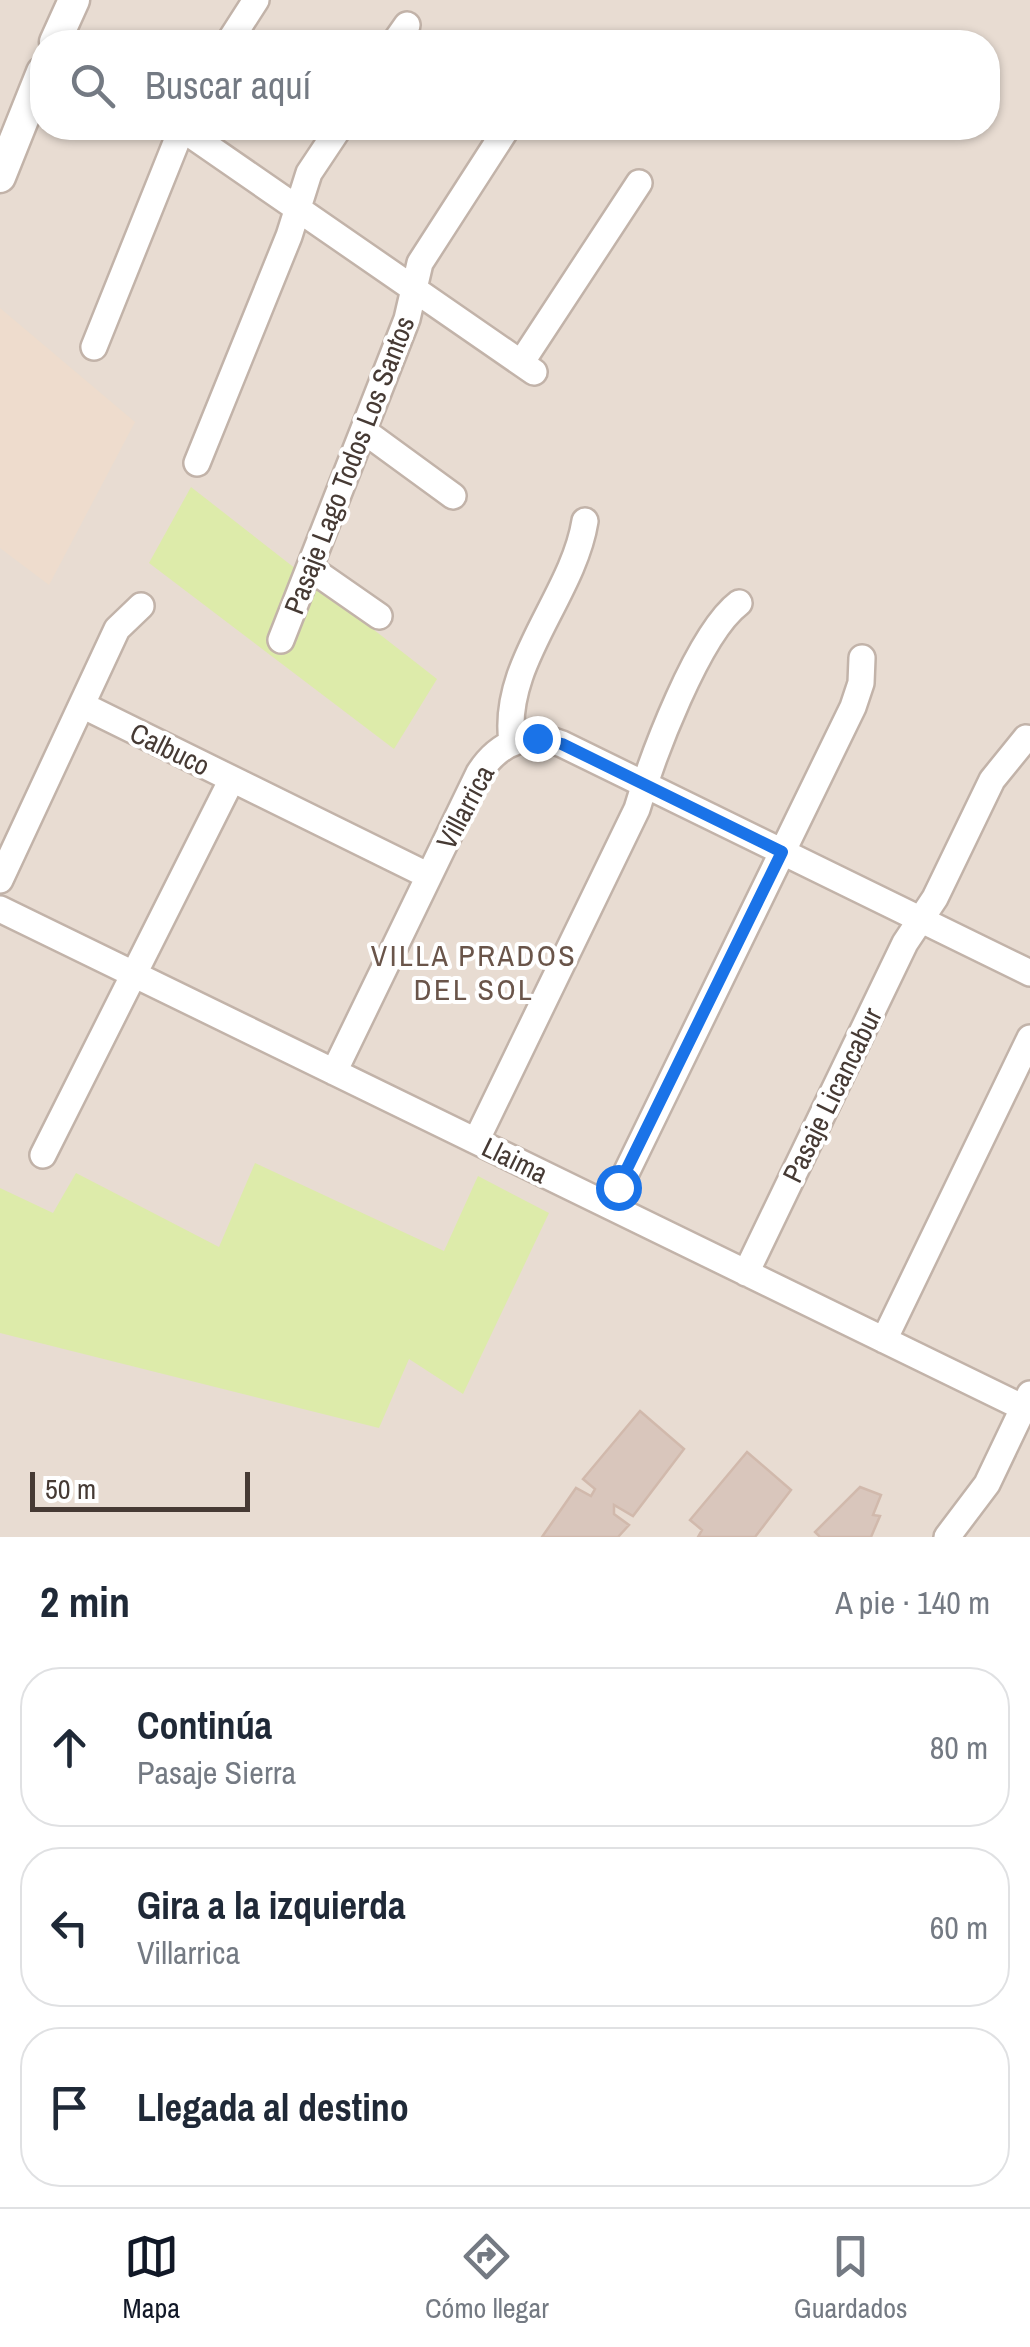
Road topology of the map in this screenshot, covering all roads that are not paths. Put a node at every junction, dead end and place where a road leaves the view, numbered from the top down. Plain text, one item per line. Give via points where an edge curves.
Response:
1 (74, 0) edge
2 (256, 0) edge
3 (61, 30) edge
4 (236, 30) edge
5 (30, 102) edge
6 (176, 140) edge
7 (199, 140) edge
8 (331, 140) edge
9 (499, 140) edge
10 (0, 177) edge
11 (638, 183) dead end
12 (298, 208) junction
13 (414, 288) junction
14 (94, 347) dead end
15 (364, 431) junction
16 (198, 462) dead end
17 (453, 496) dead end
18 (585, 521) dead end
19 (310, 568) junction
20 (739, 603) dead end
21 (141, 606) dead end
22 (379, 616) dead end
23 (281, 640) dead end
24 (862, 658) dead end
25 (84, 706) junction
26 (1026, 738) dead end
27 (512, 742) junction
28 (232, 779) junction
29 (644, 784) junction
30 (782, 852) junction
31 (430, 876) junction
32 (0, 880) edge
33 (0, 909) edge
34 (920, 919) junction
35 (1030, 973) edge
36 (133, 974) junction
37 (1030, 1038) edge
38 (334, 1072) junction
39 (476, 1140) junction
40 (42, 1156) dead end
41 (610, 1206) junction
42 (746, 1273) junction
43 (884, 1340) junction
44 (1028, 1404) edge
45 (946, 1537) edge

1 - 3 street
2 - 4 street
5 - 10 street
6 - 14 street
7 - 12 street
8 - 12 street via 309,173
9 - 13 street, Pasaje Lago Todos Los Santos via 420,262
11 - 13 street via 527,367
12 - 13 street
12 - 16 street
13 - 15 street, Pasaje Lago Todos Los Santos
15 - 17 street
15 - 19 street, Pasaje Lago Todos Los Santos
18 - 27 street via 579,552 513,697
19 - 22 street
19 - 23 street, Pasaje Lago Todos Los Santos
20 - 29 street via 712,635
21 - 25 street via 122,621
24 - 30 street via 858,696
25 - 28 street, Calbuco
25 - 32 street
26 - 34 street, Pasaje Licancabur via 992,780
27 - 29 street, Villarrica via 550,740
27 - 31 street, Villarrica via 479,772
28 - 31 street, Calbuco
28 - 36 street
29 - 30 street, Villarrica
29 - 39 street
30 - 34 street, Villarrica
30 - 41 street
31 - 38 street, Villarrica
33 - 36 street, Llaima
34 - 35 street, Villarrica
34 - 42 street, Pasaje Licancabur
36 - 38 street, Llaima
36 - 40 street
37 - 43 street
38 - 39 street, Llaima
39 - 41 street, Llaima
41 - 42 street, Llaima
42 - 43 street, Llaima
43 - 44 street, Llaima
44 - 45 street via 987,1484

